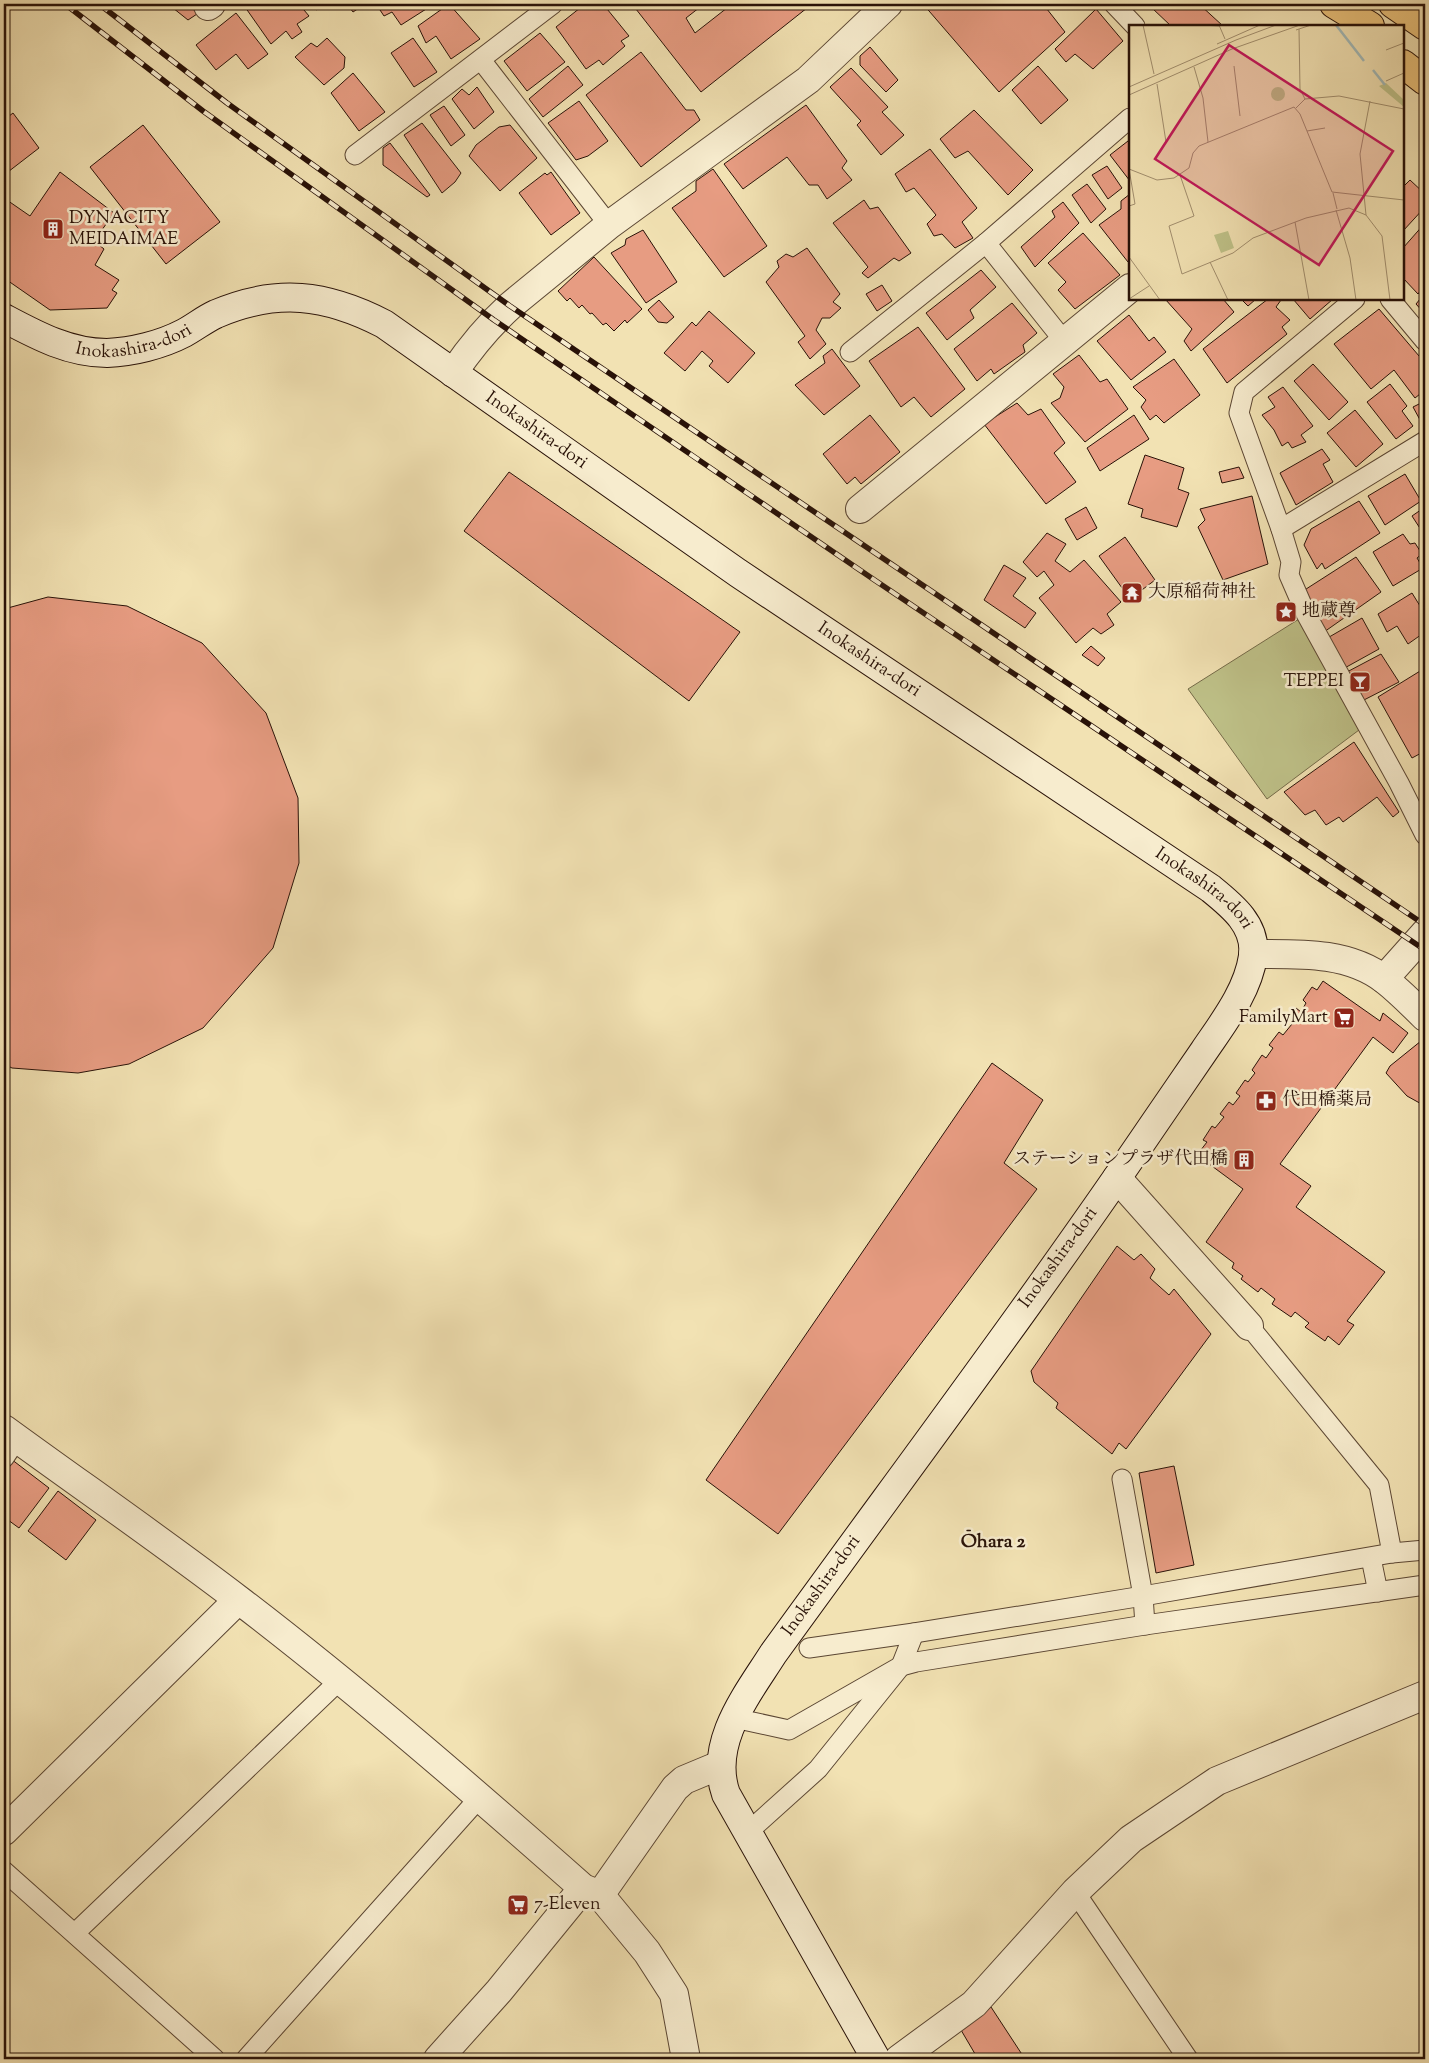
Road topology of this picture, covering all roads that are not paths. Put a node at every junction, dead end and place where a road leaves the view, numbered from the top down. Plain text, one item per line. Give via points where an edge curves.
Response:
1 (553, 4) edge
2 (888, 4) edge
3 (1114, 4) edge
4 (1325, 4) edge
5 (1334, 4) edge
6 (1393, 4) edge
7 (1134, 25) edge
8 (1353, 25) edge
9 (1368, 25) edge
10 (1425, 26) edge
11 (1404, 48) edge
12 (481, 60) junction
13 (1425, 63) edge
14 (1404, 65) edge
15 (1425, 81) edge
16 (1129, 119) edge
17 (355, 155) dead end
18 (609, 225) junction
19 (986, 243) junction
20 (1129, 289) edge
21 (1354, 300) edge
22 (1391, 300) edge
23 (4, 318) edge
24 (1425, 340) edge
25 (1064, 341) junction
26 (850, 352) dead end
27 (453, 373) junction
28 (1425, 441) edge
29 (860, 509) dead end
30 (1281, 529) junction
31 (1425, 836) edge
32 (1425, 933) edge
33 (1253, 954) junction
34 (1384, 979) junction
35 (1425, 1017) edge
36 (1117, 1178) junction
37 (1250, 1326) joint
38 (8, 1442) edge
39 (1122, 1479) dead end
40 (1425, 1550) edge
41 (1392, 1553) junction
42 (1371, 1558) junction
43 (1272, 1573) junction
44 (1425, 1585) edge
45 (1378, 1592) junction
46 (1143, 1596) junction
47 (238, 1600) junction
48 (1278, 1606) junction
49 (1146, 1625) junction
50 (914, 1633) junction
51 (809, 1648) dead end
52 (901, 1666) junction
53 (340, 1680) junction
54 (1425, 1695) edge
55 (734, 1718) junction
56 (720, 1765) junction
57 (480, 1797) junction
58 (4, 1831) edge
59 (748, 1832) junction
60 (4, 1871) edge
61 (591, 1892) junction
62 (1075, 1892) junction
63 (75, 1933) junction
64 (215, 2059) edge
65 (246, 2059) edge
66 (438, 2059) edge
67 (686, 2059) edge
68 (876, 2059) edge
69 (898, 2059) edge
70 (1188, 2059) edge

1 - 12 lane
2 - 18 street via 808,80
3 - 7 lane
4 - 8 highway
5 - 9 highway
6 - 10 highway
11 - 13 highway
12 - 17 lane
12 - 18 lane
14 - 15 highway
16 - 19 lane
18 - 27 street via 494,320
19 - 25 lane
19 - 26 lane
20 - 25 street
21 - 30 lane via 1244,392 1240,413
22 - 24 lane
23 - 27 street, Inokashira-dori via 53,342 79,350 106,353 163,342 216,314 241,305 293,297 317,299 340,304 384,324
25 - 29 street
27 - 33 street, Inokashira-dori via 738,573 1210,888 1243,919 1249,929
28 - 30 lane
30 - 31 lane via 1291,562 1289,575 1306,614
32 - 34 street
33 - 34 street via 1324,956 1363,968
33 - 36 street, Inokashira-dori via 1240,995 1224,1022
34 - 35 street
36 - 37 street
36 - 55 street, Inokashira-dori via 772,1654
37 - 41 lane via 1379,1485
38 - 47 street
39 - 46 lane
40 - 41 lane
41 - 42 lane
42 - 43 lane
42 - 45 lane
43 - 46 lane
43 - 48 lane
44 - 45 lane
45 - 48 lane
46 - 49 lane
46 - 50 lane
47 - 53 street
47 - 58 street
48 - 49 lane
49 - 52 lane
50 - 51 lane
50 - 52 lane
52 - 55 lane via 789,1730
52 - 59 lane via 818,1769
53 - 57 street
53 - 63 lane
54 - 62 street via 1217,1781 1131,1839
55 - 56 street, Inokashira-dori
56 - 59 street, Inokashira-dori via 726,1794
56 - 61 street via 684,1780 675,1788
57 - 61 street
57 - 65 lane
59 - 68 street, Inokashira-dori
60 - 63 lane
61 - 66 street
61 - 67 street via 647,1952 674,1994
62 - 69 street via 974,2004
62 - 70 lane
63 - 64 lane

